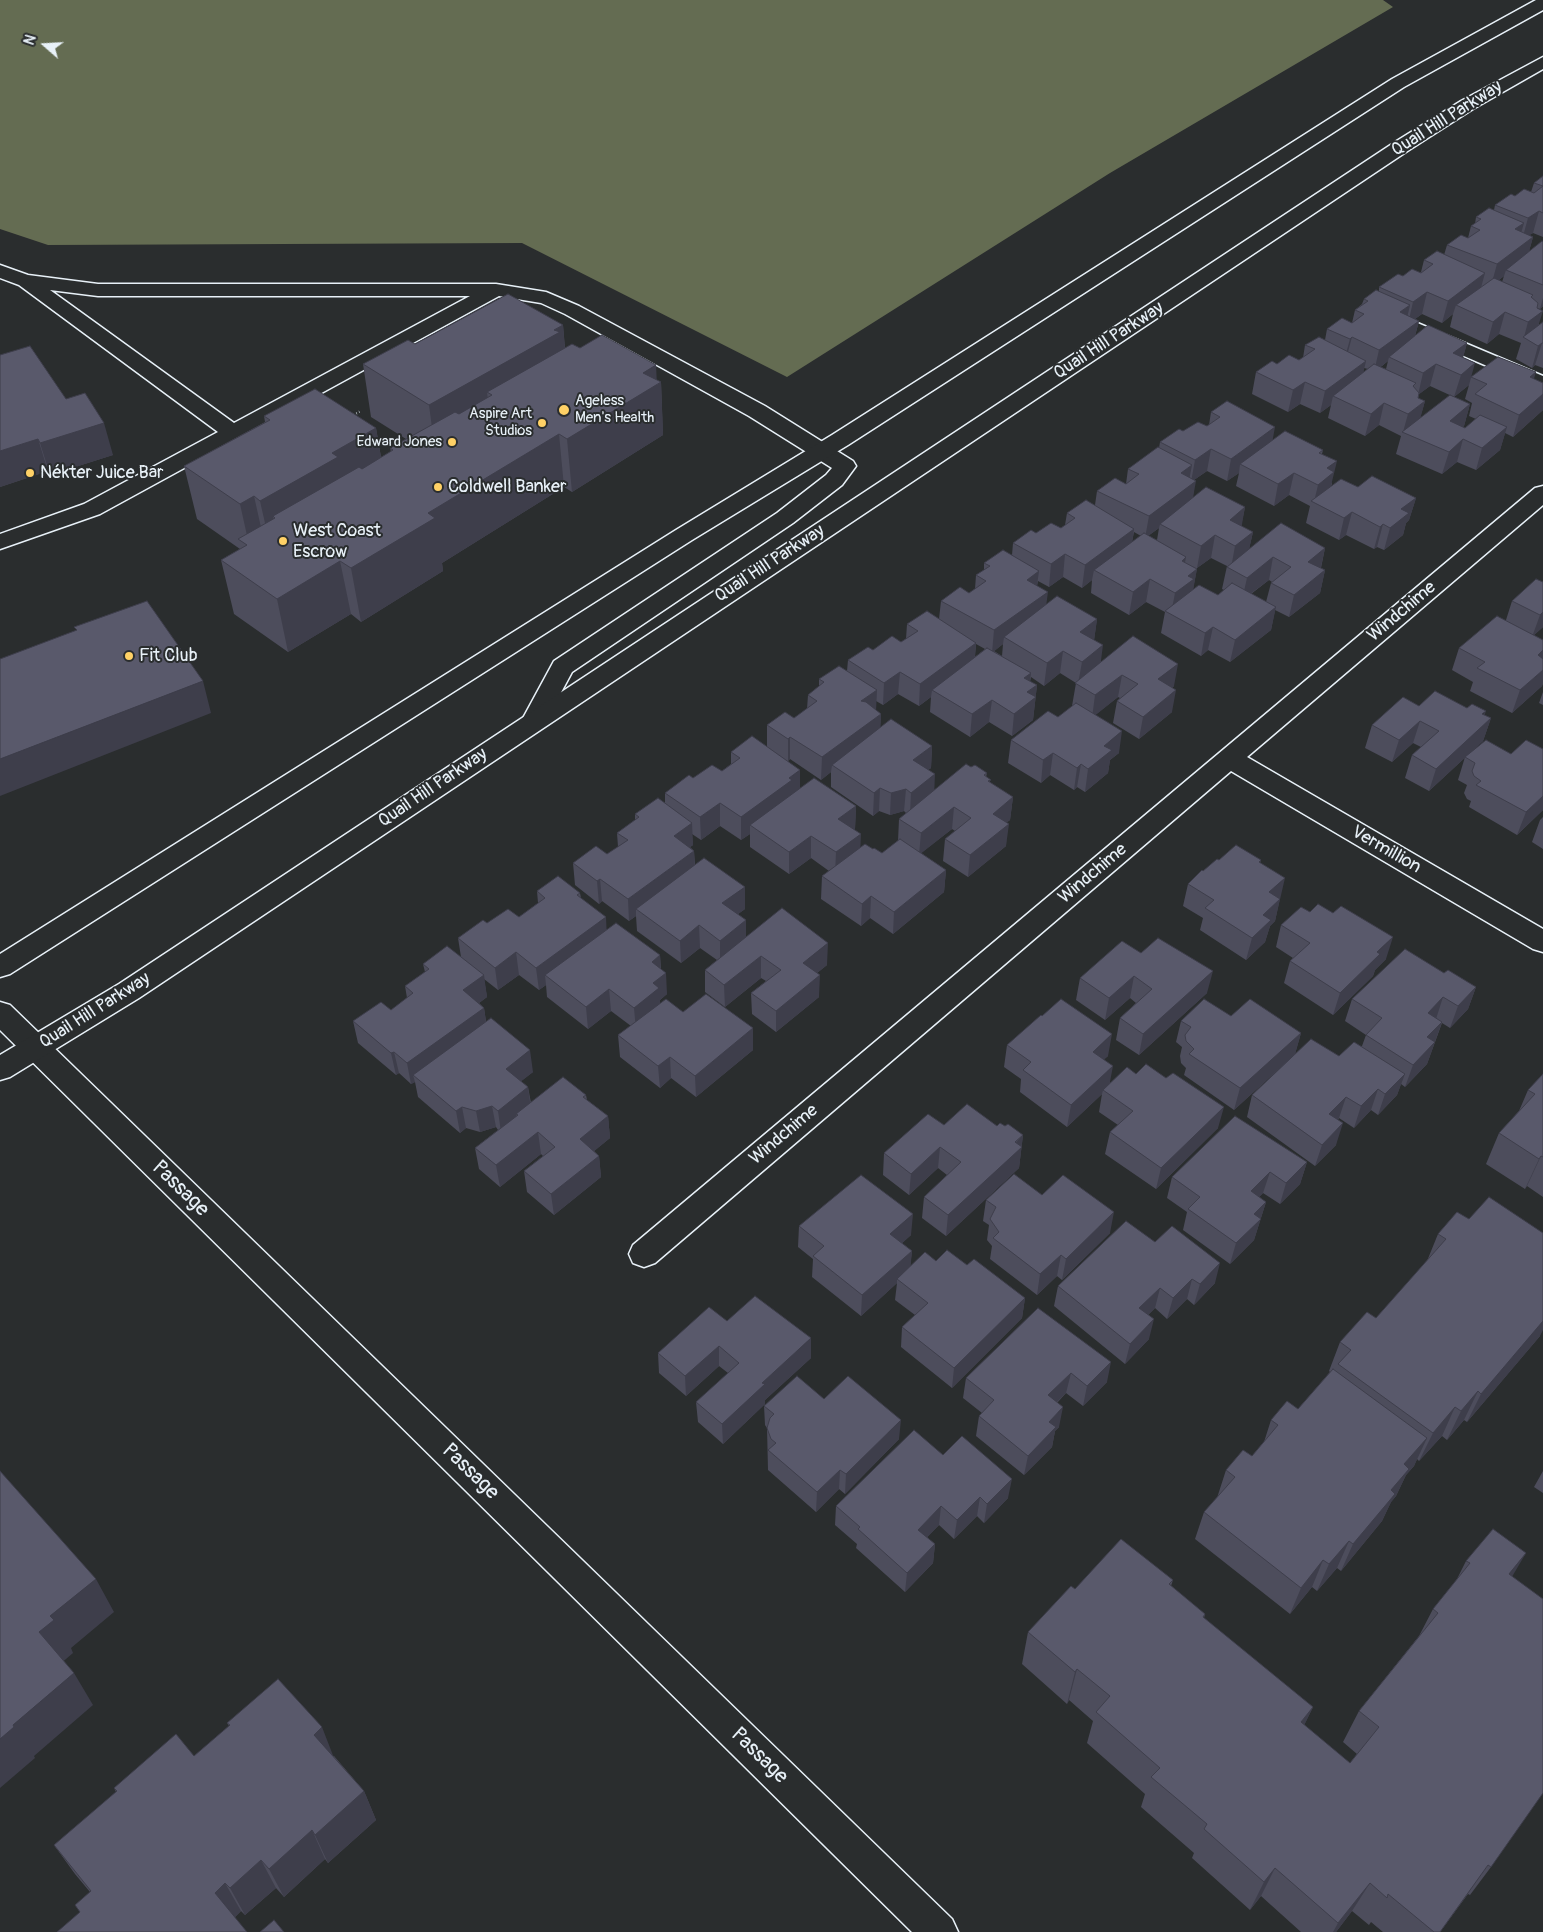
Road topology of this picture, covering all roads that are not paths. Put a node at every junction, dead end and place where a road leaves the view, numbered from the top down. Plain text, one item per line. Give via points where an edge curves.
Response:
1 (1543, 3) edge
2 (1543, 62) edge
3 (0, 271) edge
4 (24, 280) junction
5 (496, 290) junction
6 (1415, 328) edge
7 (1543, 384) edge
8 (232, 432) junction
9 (820, 451) junction
10 (1543, 493) edge
11 (0, 542) edge
12 (534, 720) junction
13 (1229, 758) junction
14 (1543, 942) edge
15 (0, 967) edge
16 (0, 1013) edge
17 (36, 1048) junction
18 (0, 1069) edge
19 (644, 1254) dead end
20 (939, 1932) edge

1 - 9 main road via 1398,83
2 - 12 main road, Quail Hill Parkway via 1402,146
3 - 4 main road
4 - 5 main road via 98,290
4 - 8 main road
5 - 8 main road
5 - 9 main road via 540,297 572,310 757,410
6 - 7 main road
8 - 11 main road via 92,508
9 - 12 main road via 845,466 840,474 785,518 563,667
9 - 15 main road
10 - 13 main road, Windchime
12 - 17 main road, Quail Hill Parkway via 129,990
13 - 14 main road, Vermillion
13 - 19 main road, Windchime
16 - 17 main road, Passage
17 - 18 main road, Quail Hill Parkway
17 - 20 main road, Passage

